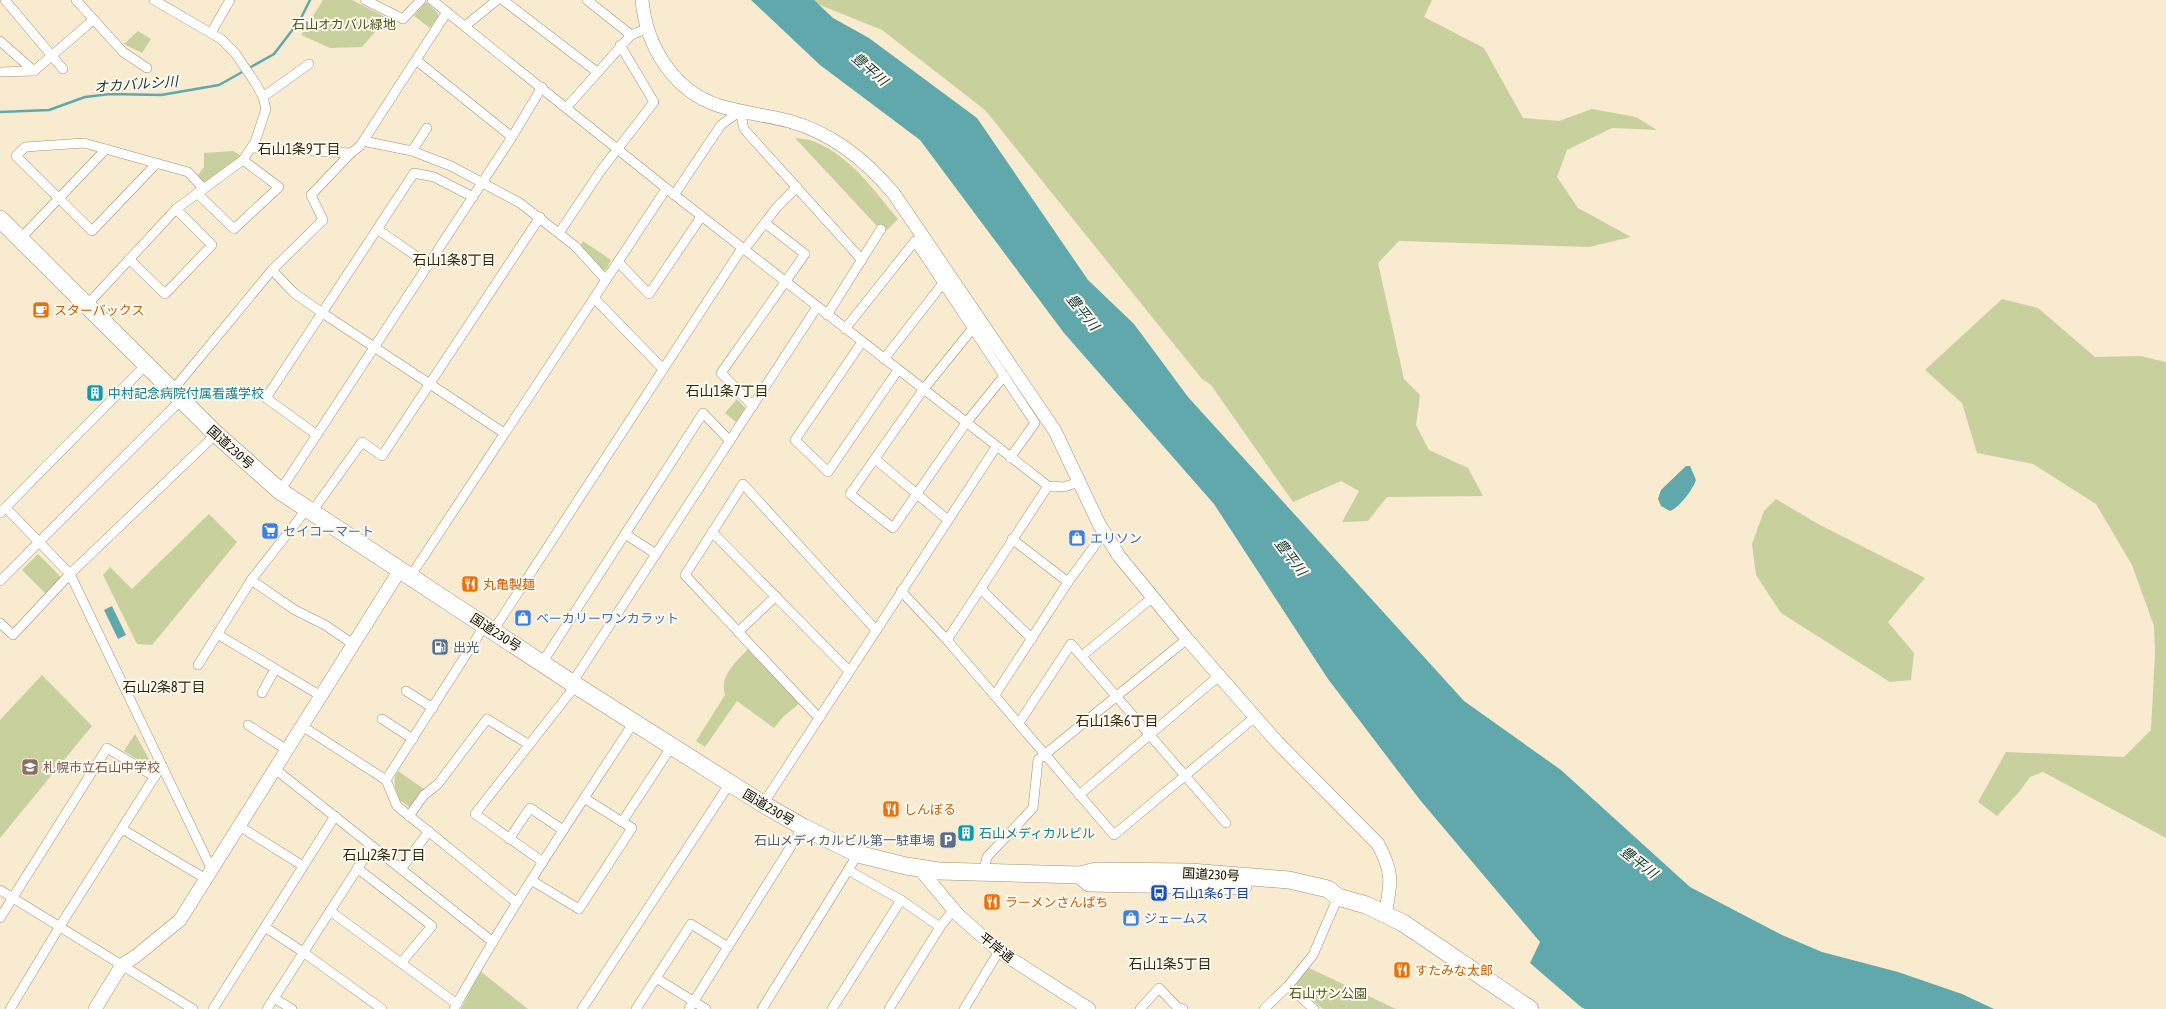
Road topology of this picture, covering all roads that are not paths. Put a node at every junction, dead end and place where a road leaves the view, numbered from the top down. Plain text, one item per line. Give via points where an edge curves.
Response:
1 (5, 0) edge
2 (76, 0) edge
3 (154, 0) edge
4 (230, 0) edge
5 (364, 0) edge
6 (422, 0) edge
7 (432, 0) edge
8 (497, 0) edge
9 (503, 0) edge
10 (587, 0) edge
11 (642, 0) edge
12 (447, 12) junction
13 (93, 20) junction
14 (465, 26) junction
15 (646, 29) junction
16 (211, 33) junction
17 (631, 35) junction
18 (0, 41) edge
19 (620, 45) junction
20 (51, 56) junction
21 (416, 60) junction
22 (310, 64) dead end
23 (147, 68) dead end
24 (63, 69) dead end
25 (34, 71) junction
26 (0, 72) edge
27 (597, 72) junction
28 (542, 87) junction
29 (263, 97) junction
30 (566, 108) junction
31 (740, 111) junction
32 (427, 128) dead end
33 (512, 137) junction
34 (363, 141) junction
35 (252, 148) junction
36 (618, 148) junction
37 (106, 149) junction
38 (412, 151) junction
39 (351, 153) junction
40 (243, 160) junction
41 (157, 163) junction
42 (483, 182) junction
43 (797, 188) junction
44 (666, 189) junction
45 (200, 191) junction
46 (674, 195) junction
47 (473, 197) junction
48 (59, 199) junction
49 (176, 210) junction
50 (540, 217) junction
51 (701, 217) junction
52 (0, 220) edge
53 (765, 223) junction
54 (377, 229) junction
55 (881, 229) dead end
56 (559, 233) junction
57 (20, 239) junction
58 (743, 249) junction
59 (128, 260) junction
60 (862, 260) junction
61 (618, 262) junction
62 (429, 266) junction
63 (272, 270) junction
64 (606, 280) junction
65 (785, 282) junction
66 (943, 283) junction
67 (594, 298) junction
68 (87, 305) junction
69 (817, 307) junction
70 (322, 312) junction
71 (827, 315) junction
72 (845, 328) junction
73 (972, 328) junction
74 (862, 342) junction
75 (375, 347) junction
76 (884, 359) junction
77 (147, 364) junction
78 (663, 368) junction
79 (898, 370) junction
80 (1004, 376) junction
81 (430, 383) junction
82 (924, 390) junction
83 (177, 395) junction
84 (753, 406) junction
85 (966, 423) junction
86 (504, 433) junction
87 (216, 434) junction
88 (317, 435) junction
89 (730, 441) junction
90 (996, 447) junction
91 (1010, 458) junction
92 (875, 459) junction
93 (1079, 482) junction
94 (1048, 486) junction
95 (280, 491) junction
96 (917, 494) junction
97 (3, 510) edge
98 (308, 511) junction
99 (948, 520) junction
100 (712, 532) junction
101 (1104, 533) junction
102 (625, 534) junction
103 (1012, 539) junction
104 (39, 541) junction
105 (656, 554) junction
106 (405, 573) junction
107 (70, 574) junction
108 (251, 580) junction
109 (0, 581) edge
110 (1068, 582) junction
111 (981, 589) junction
112 (901, 591) junction
113 (776, 596) junction
114 (1153, 597) junction
115 (0, 623) edge
116 (489, 628) junction
117 (876, 630) junction
118 (738, 632) junction
119 (217, 634) junction
120 (1032, 639) junction
121 (1187, 639) junction
122 (947, 640) junction
123 (353, 644) junction
124 (1082, 656) junction
125 (542, 663) junction
126 (198, 665) dead end
127 (275, 669) junction
128 (849, 671) junction
129 (1220, 675) junction
130 (574, 684) junction
131 (406, 691) dead end
132 (262, 693) dead end
133 (995, 695) junction
134 (321, 696) junction
135 (1115, 696) junction
136 (433, 708) junction
137 (1255, 717) junction
138 (819, 718) junction
139 (382, 719) dead end
140 (634, 722) junction
141 (1019, 723) junction
142 (248, 726) dead end
143 (302, 726) junction
144 (1150, 735) junction
145 (413, 739) junction
146 (528, 744) junction
147 (672, 746) junction
148 (287, 750) junction
149 (1044, 754) junction
150 (162, 766) junction
151 (275, 769) junction
152 (1186, 776) junction
153 (154, 777) junction
154 (386, 780) junction
155 (730, 783) junction
156 (1079, 795) junction
157 (584, 798) junction
158 (763, 804) junction
159 (335, 816) junction
160 (409, 816) junction
161 (622, 822) junction
162 (1226, 823) dead end
163 (239, 826) junction
164 (803, 827) junction
165 (122, 829) junction
166 (564, 830) junction
167 (429, 831) junction
168 (509, 839) junction
169 (372, 846) junction
170 (858, 854) junction
171 (543, 862) junction
172 (304, 866) junction
173 (357, 868) junction
174 (919, 868) junction
175 (401, 869) junction
176 (848, 870) junction
177 (983, 873) junction
178 (209, 875) junction
179 (531, 880) junction
180 (0, 890) edge
181 (12, 898) junction
182 (1338, 898) junction
183 (901, 900) junction
184 (517, 903) junction
185 (954, 909) junction
186 (330, 911) junction
187 (1386, 915) junction
188 (0, 918) edge
189 (60, 926) junction
190 (265, 927) junction
191 (940, 927) junction
192 (493, 942) junction
193 (728, 947) junction
194 (999, 951) junction
195 (303, 952) junction
196 (401, 963) junction
197 (122, 965) junction
198 (656, 978) junction
199 (1288, 986) junction
200 (274, 998) junction
201 (692, 1005) edge
202 (456, 1006) edge
203 (1081, 1007) edge
204 (10, 1009) edge
205 (95, 1009) edge
206 (193, 1009) edge
207 (213, 1009) edge
208 (267, 1009) edge
209 (292, 1009) edge
210 (382, 1009) edge
211 (582, 1009) edge
212 (636, 1009) edge
213 (706, 1009) edge
214 (762, 1009) edge
215 (832, 1009) edge
216 (889, 1009) edge
217 (964, 1009) edge
218 (1140, 1009) edge
219 (1183, 1009) edge
220 (1264, 1009) edge
221 (1314, 1009) edge
222 (1530, 1009) edge

1 - 20 street
2 - 13 street
3 - 16 street
4 - 16 street
5 - 6 street via 403,19
7 - 12 street
8 - 14 street
9 - 27 street
10 - 17 street
11 - 15 street
12 - 14 street
12 - 21 street
13 - 20 street
13 - 23 street via 123,52
14 - 28 street
15 - 17 street
15 - 31 street via 672,75 683,85 696,95
16 - 29 street via 235,53
17 - 19 street
18 - 25 street
19 - 27 street
19 - 36 street via 654,102
20 - 24 street
20 - 25 street
21 - 33 street
21 - 34 street
22 - 29 street
25 - 26 street
27 - 30 street
28 - 30 street
28 - 33 street
29 - 35 street via 266,110 264,120
30 - 36 street
31 - 43 street via 744,129
31 - 46 street via 722,125
31 - 93 street via 789,121 832,139 877,173 941,260 1056,431
32 - 38 street
33 - 42 street
34 - 38 street
34 - 39 street
35 - 39 street
35 - 40 street
36 - 44 street
36 - 56 street
37 - 41 street
37 - 48 street
37 - 48 street via 84,143 25,147 16,156
38 - 42 street
39 - 63 street via 311,195 323,220
40 - 45 street
40 - 45 street via 279,187 234,229
41 - 45 street via 188,172
41 - 48 street via 92,232
42 - 47 street
42 - 50 street
43 - 53 street
43 - 60 street
44 - 46 street
44 - 61 street
45 - 49 street
46 - 51 street
47 - 54 street via 434,177 414,173
47 - 62 street
48 - 57 street
49 - 59 street
49 - 59 street via 212,245 165,294
50 - 56 street
50 - 81 street
51 - 58 street
51 - 61 street via 649,294
52 - 57 highway, 国道230号
53 - 58 street
53 - 65 street via 805,254
54 - 62 street
54 - 70 street
55 - 60 street
56 - 64 street via 575,246
57 - 68 highway, 国道230号
58 - 65 street
58 - 78 street
59 - 68 street
60 - 71 street
61 - 64 street
62 - 75 street
63 - 70 street via 294,293
63 - 83 street
64 - 67 street
65 - 69 street
65 - 84 street via 721,373
66 - 72 street via 915,241
66 - 73 street
66 - 76 street
67 - 78 street
67 - 86 street
68 - 77 highway, 国道230号
69 - 71 street
69 - 84 street
70 - 75 street
70 - 88 street via 266,398
71 - 72 street
72 - 74 street
73 - 80 street
73 - 82 street
74 - 76 street
74 - 79 street via 795,440 828,472
75 - 81 street
75 - 88 street
76 - 79 street
77 - 83 highway, 国道230号
77 - 97 street
78 - 116 street
79 - 82 street
80 - 85 street
80 - 91 street via 1036,423
81 - 86 street
81 - 98 street via 382,456 362,442
82 - 85 street
82 - 92 street
83 - 87 highway, 国道230号
83 - 104 street
84 - 89 street
85 - 90 street
85 - 96 street
86 - 106 street
87 - 95 highway, 国道230号
87 - 107 street
88 - 95 street
89 - 102 street via 703,413
89 - 105 street
90 - 91 street
90 - 99 street
91 - 94 street
92 - 96 street
92 - 96 street via 850,494 893,528
93 - 94 street via 1064,487
93 - 101 street
94 - 103 street
95 - 98 highway, 国道230号
96 - 99 street
97 - 104 street
98 - 106 highway, 国道230号
98 - 108 street
99 - 112 street
100 - 113 street
100 - 117 street via 743,484
100 - 118 street via 685,575
101 - 110 street
101 - 114 street via 1119,556
102 - 105 street
102 - 125 street
103 - 110 street
103 - 111 street
104 - 107 street
104 - 109 street
105 - 130 street
106 - 116 highway, 国道230号
106 - 123 street
107 - 115 street via 13,635
107 - 150 street
108 - 119 street
108 - 123 street via 295,610 325,625
110 - 120 street
111 - 120 street
111 - 122 street
112 - 117 street
112 - 122 street
113 - 118 street
113 - 128 street
114 - 121 street
114 - 124 street
116 - 125 highway, 国道230号
116 - 136 street
117 - 128 street
118 - 138 street
119 - 126 street
119 - 127 street
120 - 133 street
121 - 129 street
121 - 135 street
122 - 133 street
123 - 134 street
124 - 135 street
124 - 141 street via 1071,644
125 - 130 highway, 国道230号
127 - 132 street
127 - 134 street
128 - 138 street
129 - 137 street
129 - 144 street
130 - 140 highway, 国道230号
130 - 146 street
131 - 136 street
133 - 141 street
134 - 143 street
135 - 144 street
135 - 149 street
136 - 145 street
137 - 152 street
137 - 187 street via 1378,844 1387,861 1390,874 1391,888
138 - 158 street
139 - 145 street
140 - 147 highway, 国道230号
140 - 157 street
141 - 149 street
142 - 148 street
143 - 148 street
143 - 154 street
144 - 152 street
144 - 156 street
145 - 154 street
146 - 160 street via 487,719 438,784 424,795
146 - 168 street via 475,814
147 - 155 highway, 国道230号
147 - 161 street
148 - 151 street
149 - 156 street
149 - 177 street via 1038,760 1033,808 987,857
150 - 153 street
150 - 178 street
151 - 159 street
151 - 163 street
152 - 156 street via 1114,835
152 - 162 street
153 - 165 street
153 - 181 street via 107,748
154 - 160 street via 397,806
155 - 158 highway, 国道230号
155 - 211 street
157 - 161 street
157 - 166 street
158 - 164 highway, 国道230号
159 - 169 street
159 - 172 street
160 - 167 street
161 - 179 street via 632,828 578,909
163 - 172 street
163 - 178 street
164 - 170 highway, 国道230号
164 - 193 street
165 - 178 street
165 - 189 street
166 - 168 street via 530,808
166 - 171 street
167 - 175 street
167 - 184 street
168 - 171 street
169 - 173 street
169 - 175 street
170 - 174 highway, 国道230号
170 - 176 street
171 - 179 street
172 - 190 street
173 - 186 street
173 - 196 street via 432,926
174 - 177 highway, 国道230号
174 - 185 street, 平岸通
175 - 192 street
176 - 183 street
176 - 214 street
177 - 182 highway, 国道230号 via 1080,875 1096,871 1190,872 1248,876 1289,880 1328,889
178 - 197 street via 180,920
179 - 184 street
180 - 181 street
181 - 188 street
181 - 189 street
182 - 187 highway, 国道230号 via 1366,905
182 - 199 street via 1313,955
183 - 191 street
183 - 215 street
184 - 192 street
185 - 191 street
185 - 194 street, 平岸通
186 - 195 street
186 - 196 street
187 - 222 highway, 国道230号 via 1404,923
189 - 197 street
189 - 204 street
190 - 195 street
190 - 207 street
191 - 216 street
192 - 202 street
193 - 198 street via 691,924
193 - 201 street
194 - 203 street, 平岸通
194 - 217 street
195 - 200 street
195 - 210 street
196 - 202 street
197 - 205 street
197 - 206 street
198 - 201 street
198 - 212 street
199 - 220 street
199 - 221 street
200 - 208 street
200 - 209 street
201 - 213 street
218 - 219 street via 1159,988 1177,1007

